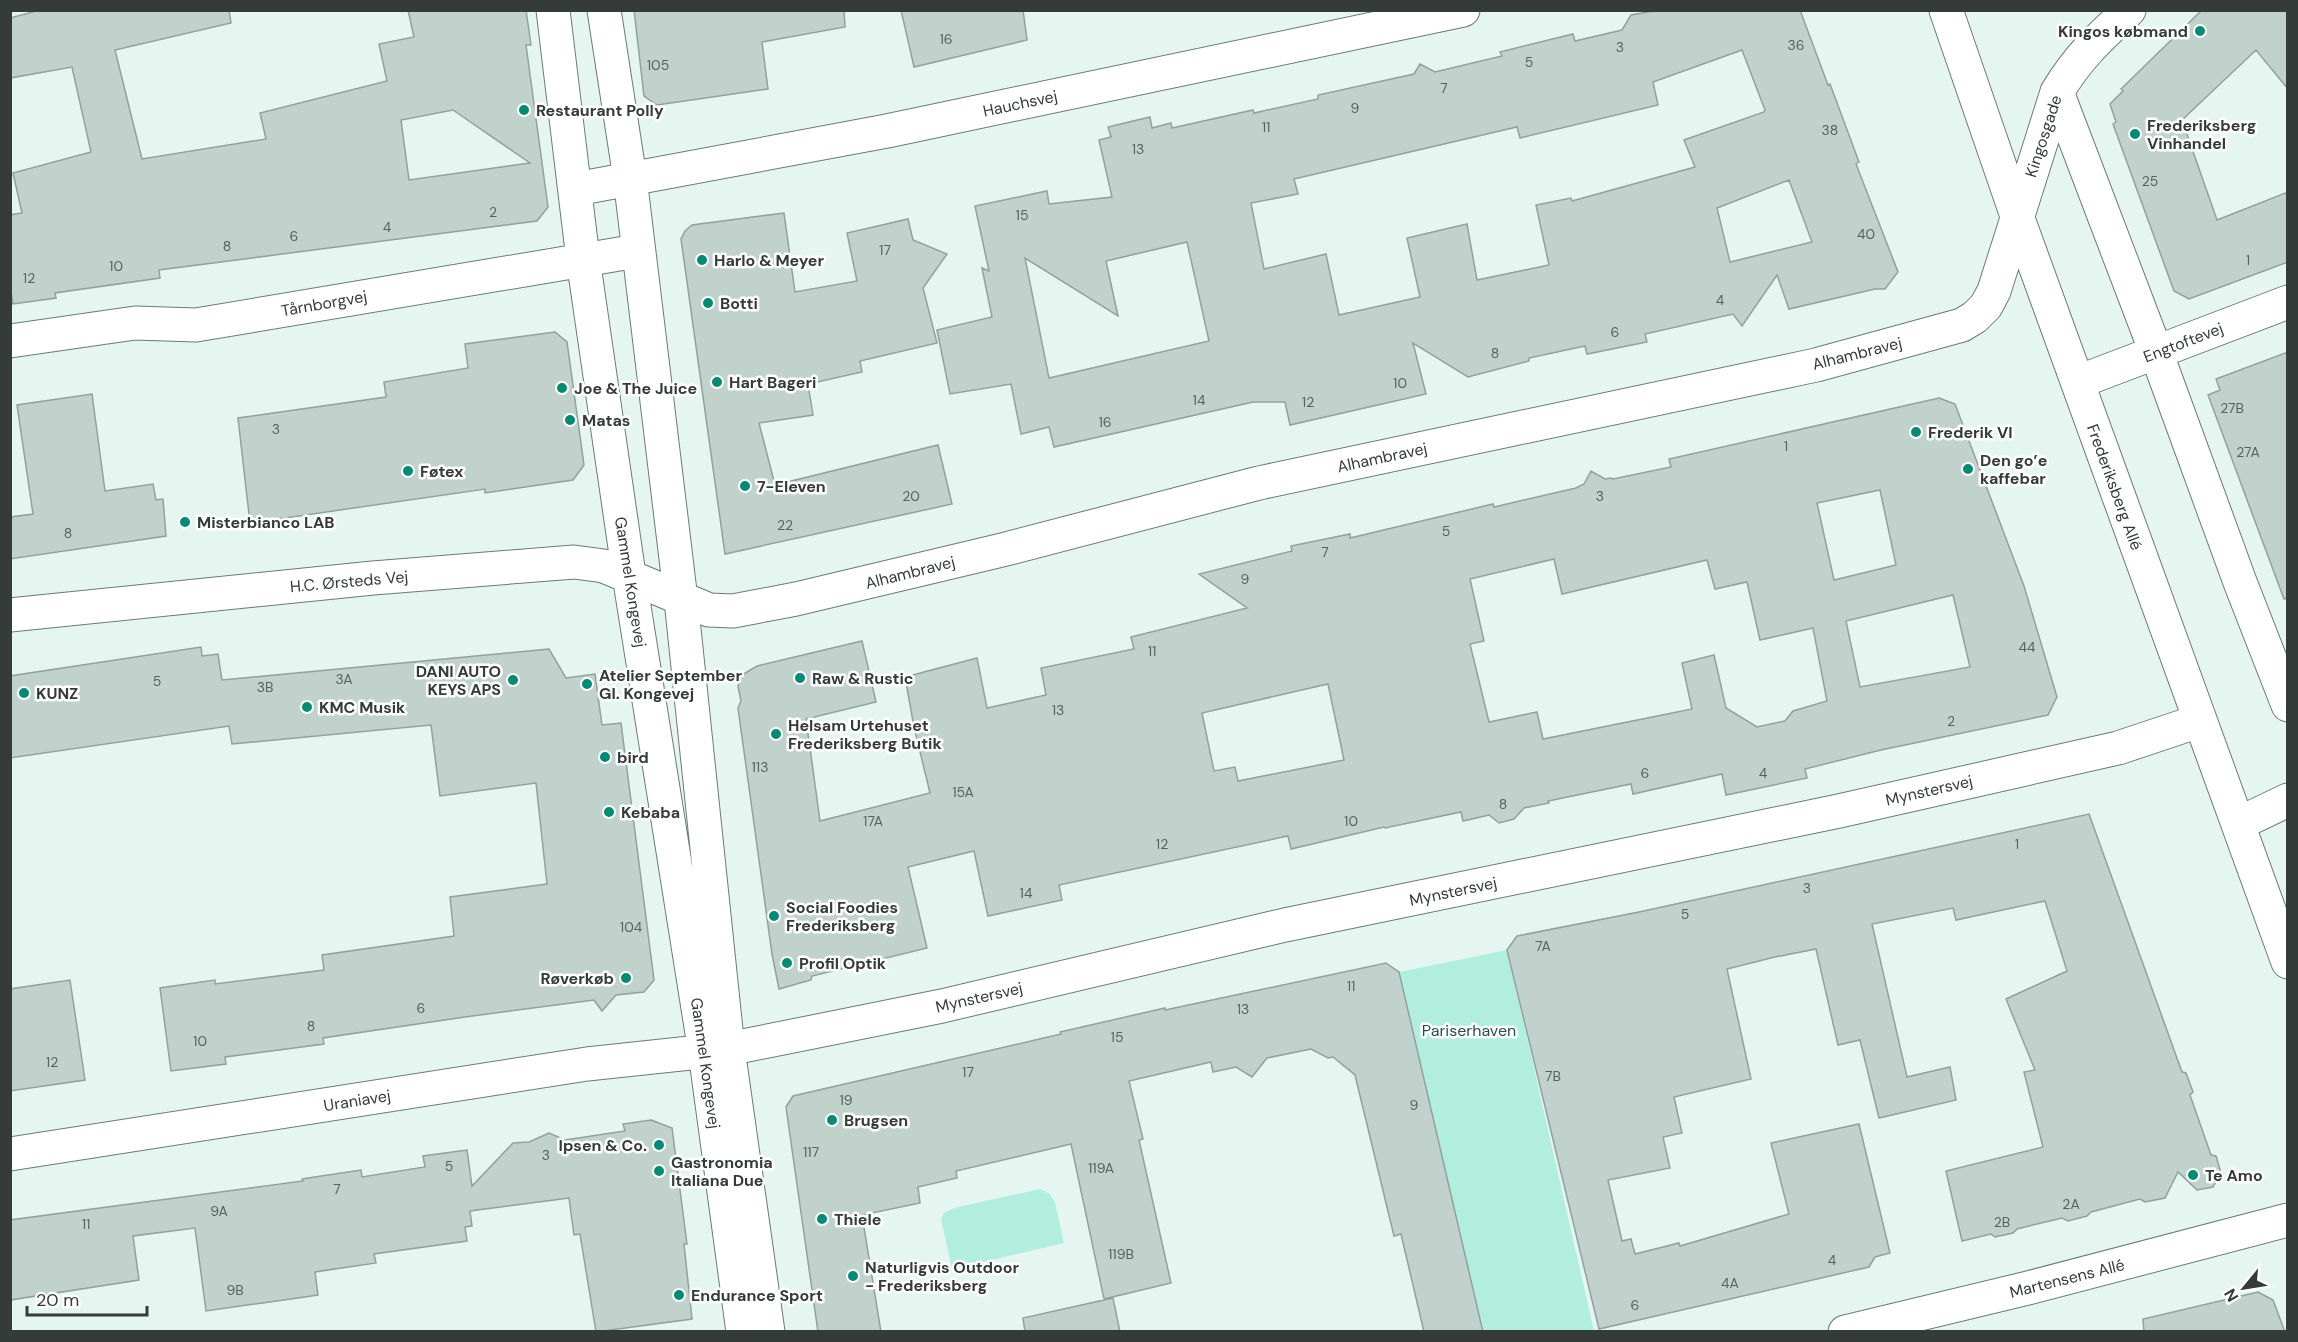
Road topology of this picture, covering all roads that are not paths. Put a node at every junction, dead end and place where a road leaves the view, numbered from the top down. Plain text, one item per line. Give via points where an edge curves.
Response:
1 (553, 10) edge
2 (604, 10) edge
3 (1463, 10) edge
4 (1946, 10) edge
5 (2129, 10) edge
6 (2057, 92) junction
7 (630, 178) junction
8 (576, 189) junction
9 (2017, 216) junction
10 (637, 251) junction
11 (583, 260) junction
12 (2288, 302) edge
13 (10, 341) edge
14 (2156, 352) junction
15 (2078, 382) junction
16 (629, 575) junction
17 (681, 600) junction
18 (10, 615) edge
19 (2288, 705) edge
20 (2199, 721) junction
21 (2288, 800) edge
22 (2238, 824) junction
23 (2288, 962) edge
24 (717, 1051) junction
25 (10, 1154) edge
26 (2288, 1220) edge
27 (742, 1332) edge
28 (768, 1332) edge
29 (1845, 1332) edge

1 - 8 street, Gammel Kongevej
2 - 7 street, Gammel Kongevej
3 - 7 street, Hauchsvej via 818,145
4 - 9 street, Frederiksberg Allé
5 - 6 street, Kingosgade via 2086,49
6 - 9 street, Kingosgade
6 - 14 street
7 - 8 street, Hauchsvej
7 - 10 street, Gammel Kongevej
8 - 11 street, Gammel Kongevej
9 - 15 street, Frederiksberg Allé
9 - 17 street, Alhambravej via 1986,306 1954,328 1816,365 1259,483 796,599 733,611 709,610
10 - 11 street, Tårnborgvej
10 - 17 street, Gammel Kongevej
11 - 13 street, Tårnborgvej via 196,325 135,323
11 - 16 street, Gammel Kongevej
12 - 14 street, Engtoftevej
14 - 15 street, Engtoftevej
14 - 19 street
15 - 20 street, Frederiksberg Allé
16 - 17 street, H.C. Ørsteds Vej
16 - 18 street, H.C. Ørsteds Vej via 604,566 574,562 326,582
16 - 24 street, Gammel Kongevej
17 - 24 street, Gammel Kongevej
20 - 22 street, Frederiksberg Allé
20 - 24 street, Mynstersvej via 2118,748 1839,811 1285,925 942,1006
21 - 22 street
22 - 23 street, Frederiksberg Allé
24 - 25 street, Uraniavej via 565,1068
24 - 27 street, Gammel Kongevej
24 - 28 street, Gammel Kongevej
26 - 29 street, Martensens Allé

